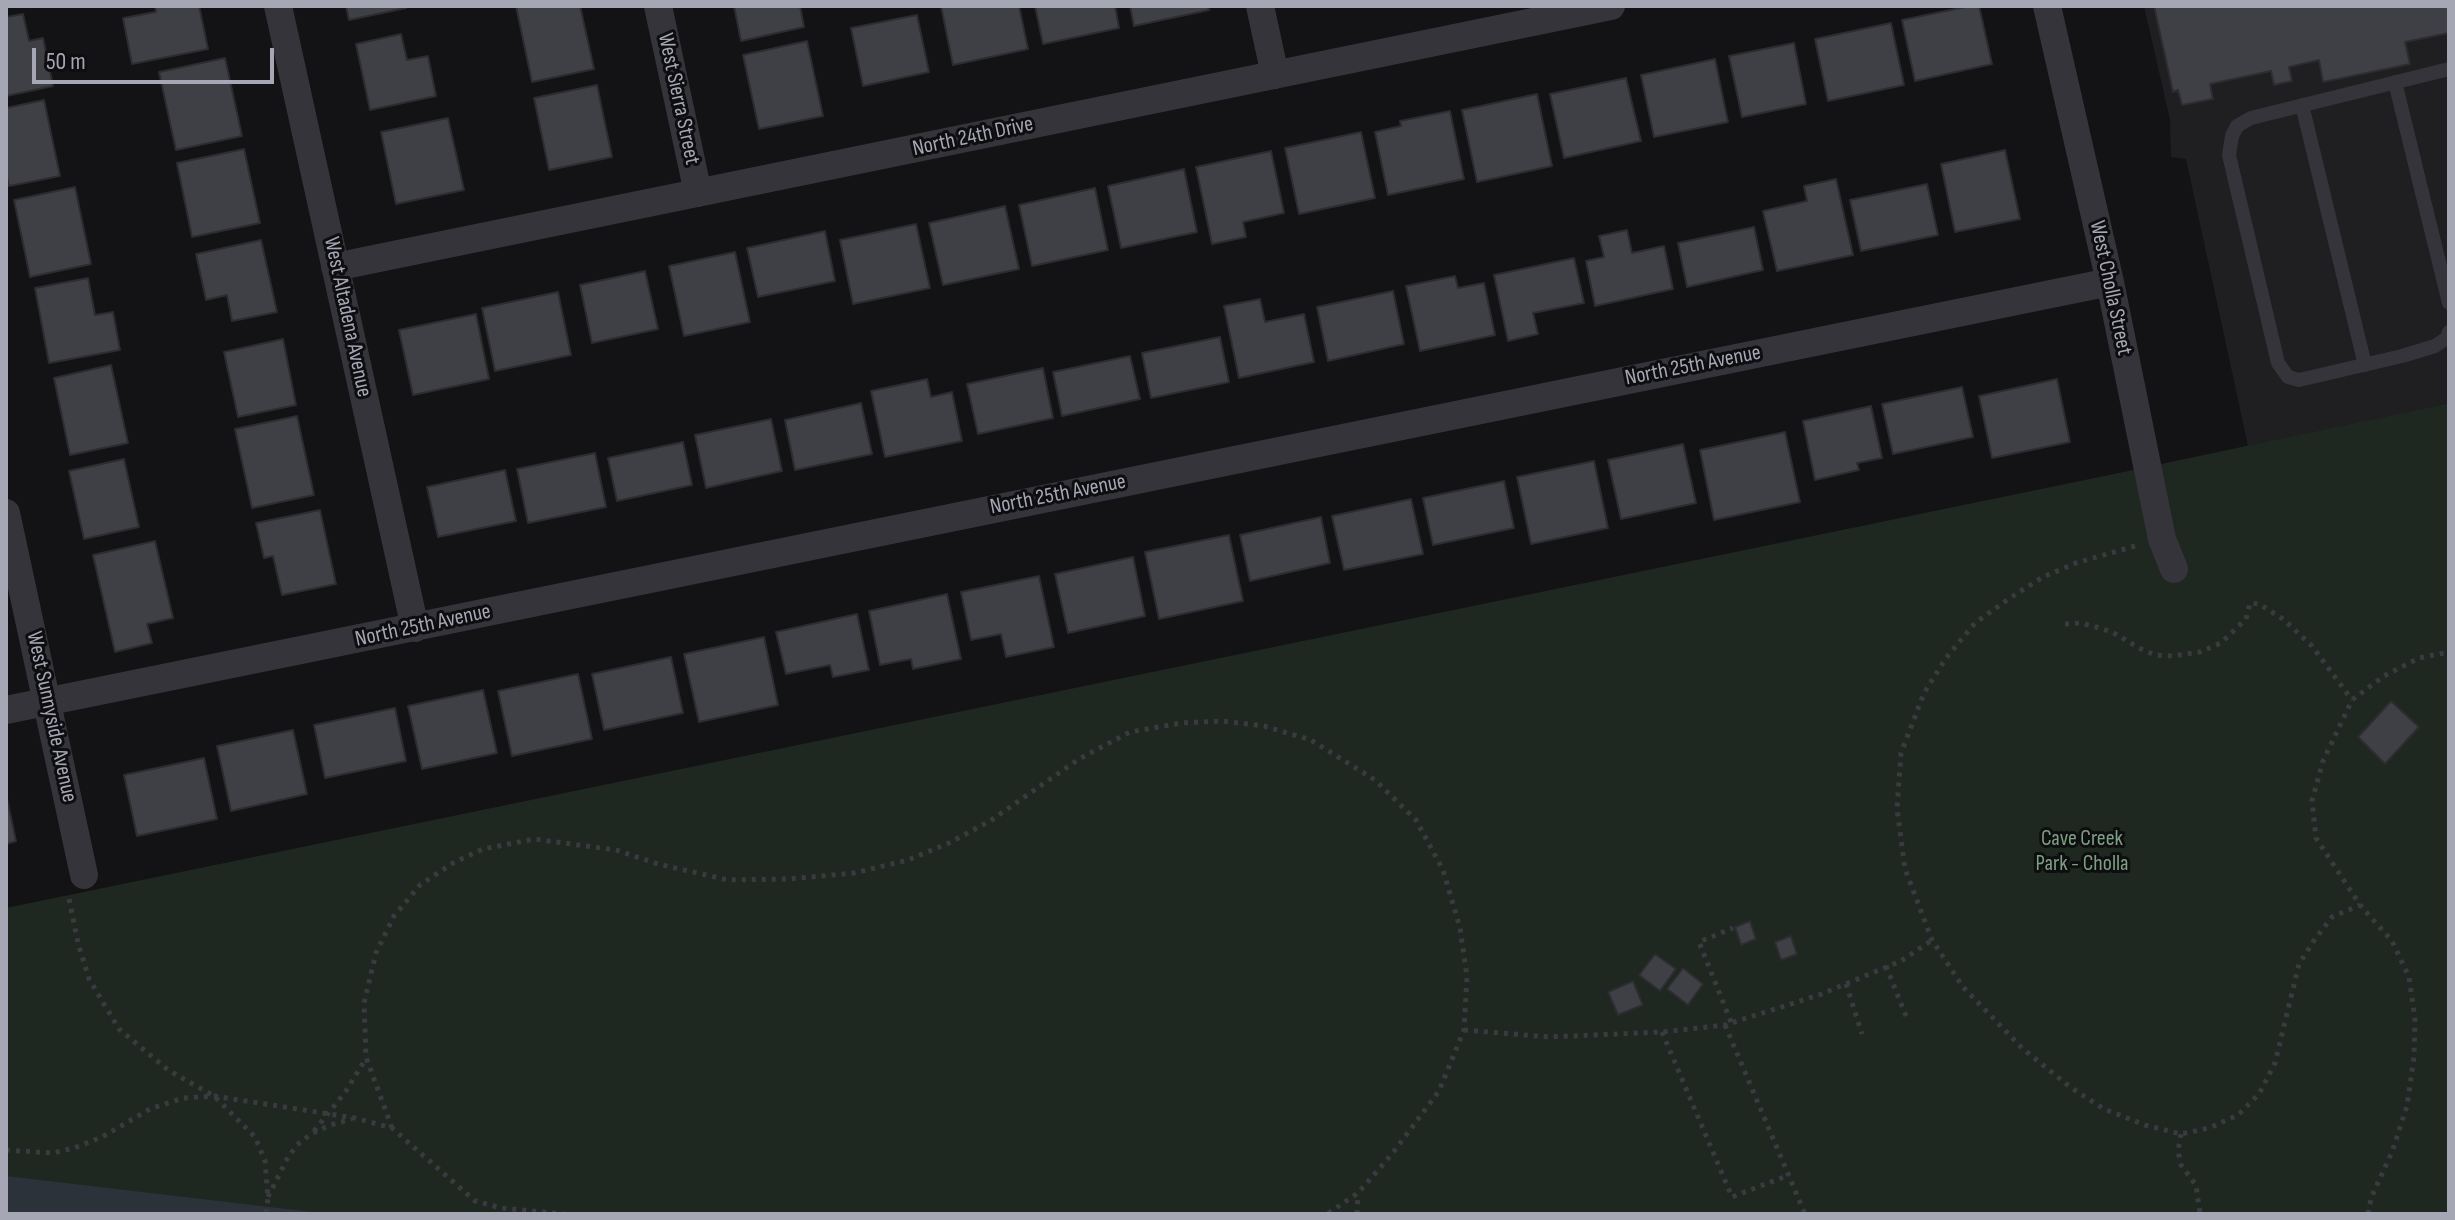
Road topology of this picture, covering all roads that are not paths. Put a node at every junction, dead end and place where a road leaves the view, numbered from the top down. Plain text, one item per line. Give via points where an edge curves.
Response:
1 (278, 6) edge
2 (658, 6) edge
3 (1260, 6) edge
4 (1611, 6) edge
5 (2047, 6) edge
6 (2449, 69) edge
7 (1275, 75) junction
8 (2395, 82) junction
9 (2302, 105) junction
10 (698, 193) junction
11 (335, 267) junction
12 (2110, 282) junction
13 (2449, 303) edge
14 (2449, 332) edge
15 (2365, 365) junction
16 (6, 513) edge
17 (2174, 569) dead end
18 (415, 628) junction
19 (48, 701) junction
20 (6, 710) edge
21 (84, 875) road end

1 - 11 street, West Altadena Avenue
2 - 10 street, West Sierra Street
3 - 7 street
4 - 7 street, North 24th Drive
5 - 12 street, West Cholla Street
6 - 8 lane
7 - 10 street, North 24th Drive
8 - 9 lane
8 - 13 lane
9 - 15 lane
9 - 15 lane via 2237,126 2229,155 2278,363 2288,377 2299,380
10 - 11 street, North 24th Drive
11 - 18 street, West Altadena Avenue
12 - 17 street, West Cholla Street via 2162,539
12 - 18 street, North 25th Avenue
14 - 15 lane via 2435,346
16 - 19 street, West Sunnyside Avenue
18 - 19 street, North 25th Avenue
19 - 20 street, North 25th Avenue
19 - 21 street, West Sunnyside Avenue

